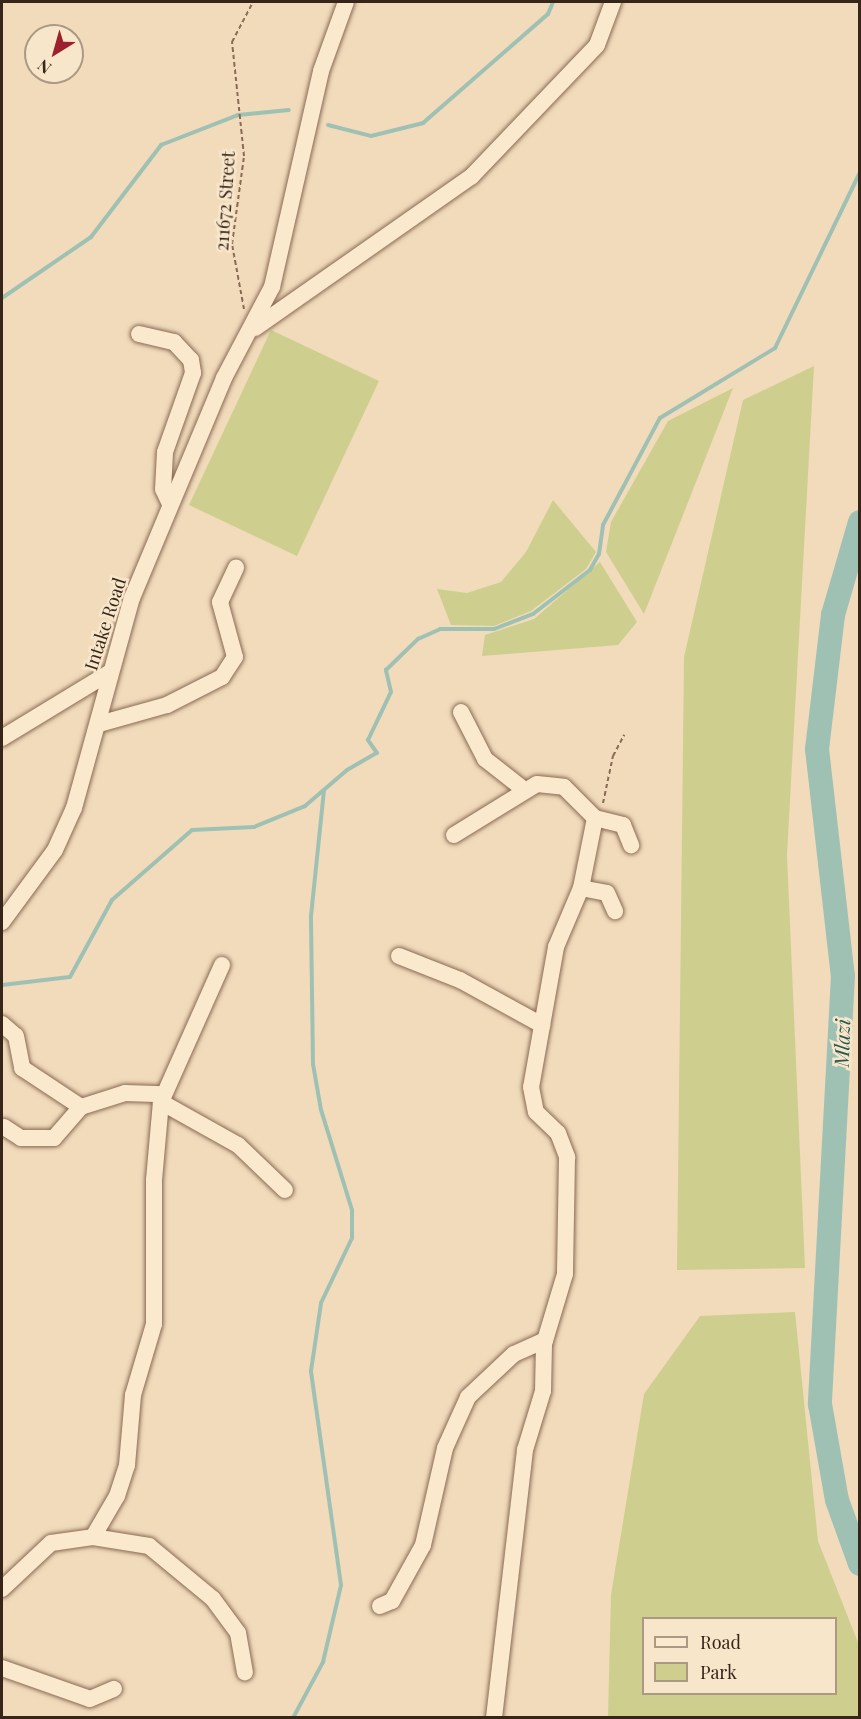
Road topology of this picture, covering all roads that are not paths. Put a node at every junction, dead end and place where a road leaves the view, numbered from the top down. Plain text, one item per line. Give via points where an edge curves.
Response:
1 (346, 2) edge
2 (613, 2) edge
3 (253, 332) junction
4 (140, 334) dead end
5 (170, 504) junction
6 (236, 568) dead end
7 (109, 673) junction
8 (460, 712) dead end
9 (99, 724) junction
10 (2, 738) edge
11 (522, 788) junction
12 (594, 818) junction
13 (454, 835) dead end
14 (631, 845) dead end
15 (581, 888) junction
16 (615, 911) dead end
17 (2, 922) edge
18 (399, 956) dead end
19 (222, 965) dead end
20 (2, 1024) edge
21 (542, 1025) junction
22 (162, 1098) junction
23 (81, 1107) junction
24 (4, 1127) dead end
25 (285, 1190) dead end
26 (545, 1340) junction
27 (93, 1537) junction
28 (2, 1589) edge
29 (380, 1606) dead end
30 (2, 1668) edge
31 (245, 1672) dead end
32 (114, 1689) dead end
33 (494, 1718) edge

1 - 3 street via 321,71 285,243
2 - 3 street via 597,45 471,177
3 - 5 street, Intake Road via 224,378
4 - 5 street via 174,342 191,360 193,373 165,452 163,489
5 - 7 street, Intake Road
6 - 9 street via 220,602 234,657 222,677 167,705
7 - 9 street, Intake Road
7 - 10 street
8 - 11 street via 485,759
9 - 17 street, Intake Road via 74,808 55,850
11 - 12 street via 551,783 564,788
11 - 13 street
12 - 14 street via 623,825
12 - 15 street
15 - 16 street via 607,893
15 - 21 street via 556,947
18 - 21 street via 460,980
19 - 22 street
20 - 23 street via 16,1036 22,1068
21 - 26 street via 532,1103 558,1133 568,1176 565,1274
22 - 23 street via 125,1093
22 - 25 street via 247,1152
22 - 27 street via 154,1180 154,1324 133,1395 127,1465 106,1520
23 - 24 street via 54,1138 21,1138
26 - 29 street via 514,1354 468,1397 445,1448 423,1545 392,1601
26 - 33 street via 543,1391 525,1450 516,1509
27 - 28 street via 51,1543
27 - 31 street via 149,1546 213,1599 238,1633
30 - 32 street via 90,1699

